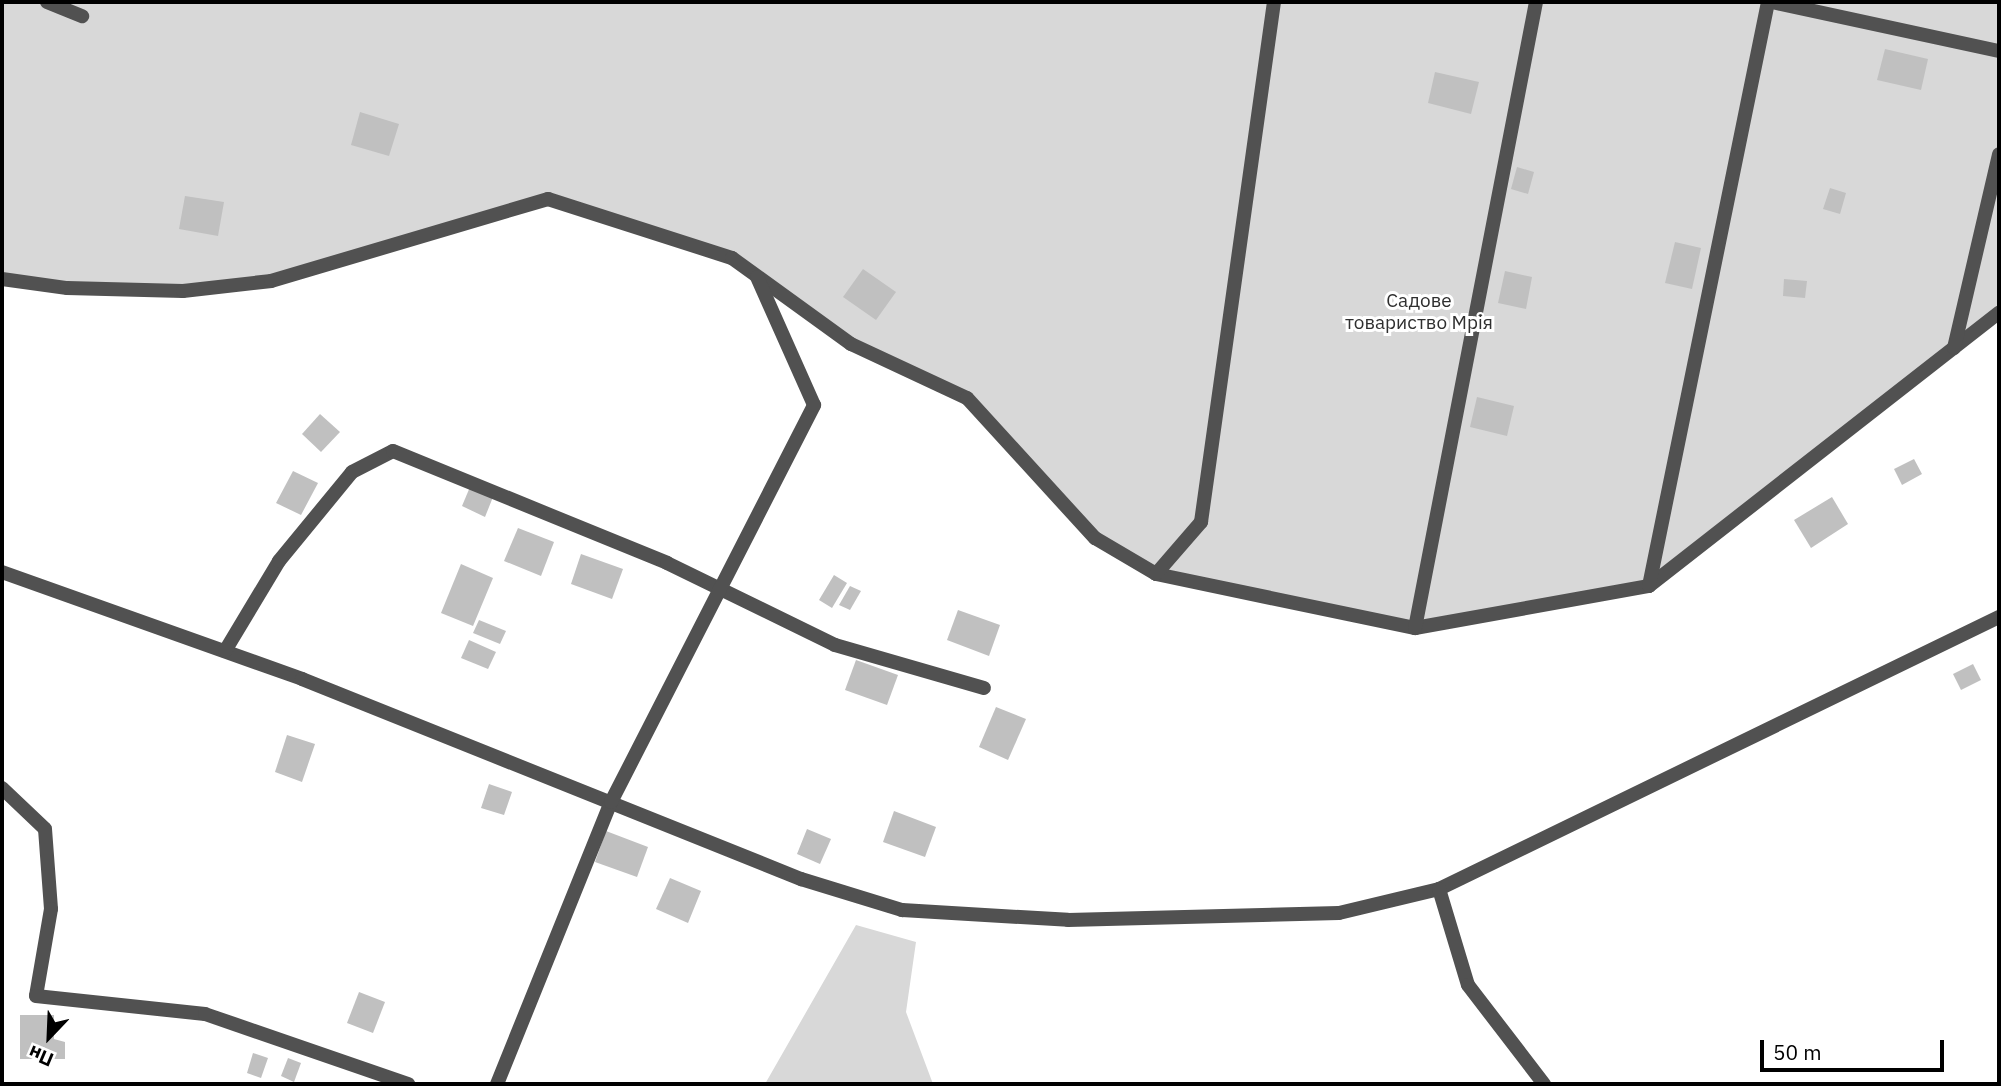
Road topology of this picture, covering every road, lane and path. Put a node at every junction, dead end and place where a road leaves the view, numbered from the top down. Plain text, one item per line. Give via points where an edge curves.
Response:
1 (47, 2) edge
2 (1274, 2) edge
3 (1536, 2) edge
4 (1770, 2) edge
5 (82, 16) dead end
6 (1999, 51) edge
7 (1999, 154) edge
8 (757, 276) junction
9 (2, 279) edge
10 (1999, 313) edge
11 (1954, 348) junction
12 (2, 572) edge
13 (1156, 574) junction
14 (1649, 586) junction
15 (718, 588) junction
16 (1999, 617) edge
17 (1415, 628) junction
18 (225, 651) junction
19 (984, 688) dead end
20 (2, 788) edge
21 (611, 802) junction
22 (1439, 889) junction
23 (408, 1084) edge
24 (497, 1084) edge
25 (1544, 1084) edge

1 - 5 street
2 - 13 street via 1201,522
3 - 17 street
4 - 6 street
4 - 14 street
7 - 11 street
8 - 9 street via 732,258 548,199 271,281 183,291 67,288
8 - 13 street via 851,344 967,398 1095,538
8 - 15 street via 814,405
10 - 11 street
11 - 14 street
12 - 18 street
13 - 17 street
14 - 17 street
15 - 18 street via 393,451 352,472 279,561
15 - 19 street via 835,645
15 - 21 street
16 - 22 street
18 - 21 street
20 - 23 street via 45,829 51,909 36,996 205,1014
21 - 22 street via 801,879 902,910 1068,919 1339,913
21 - 24 street
22 - 25 street via 1468,985

